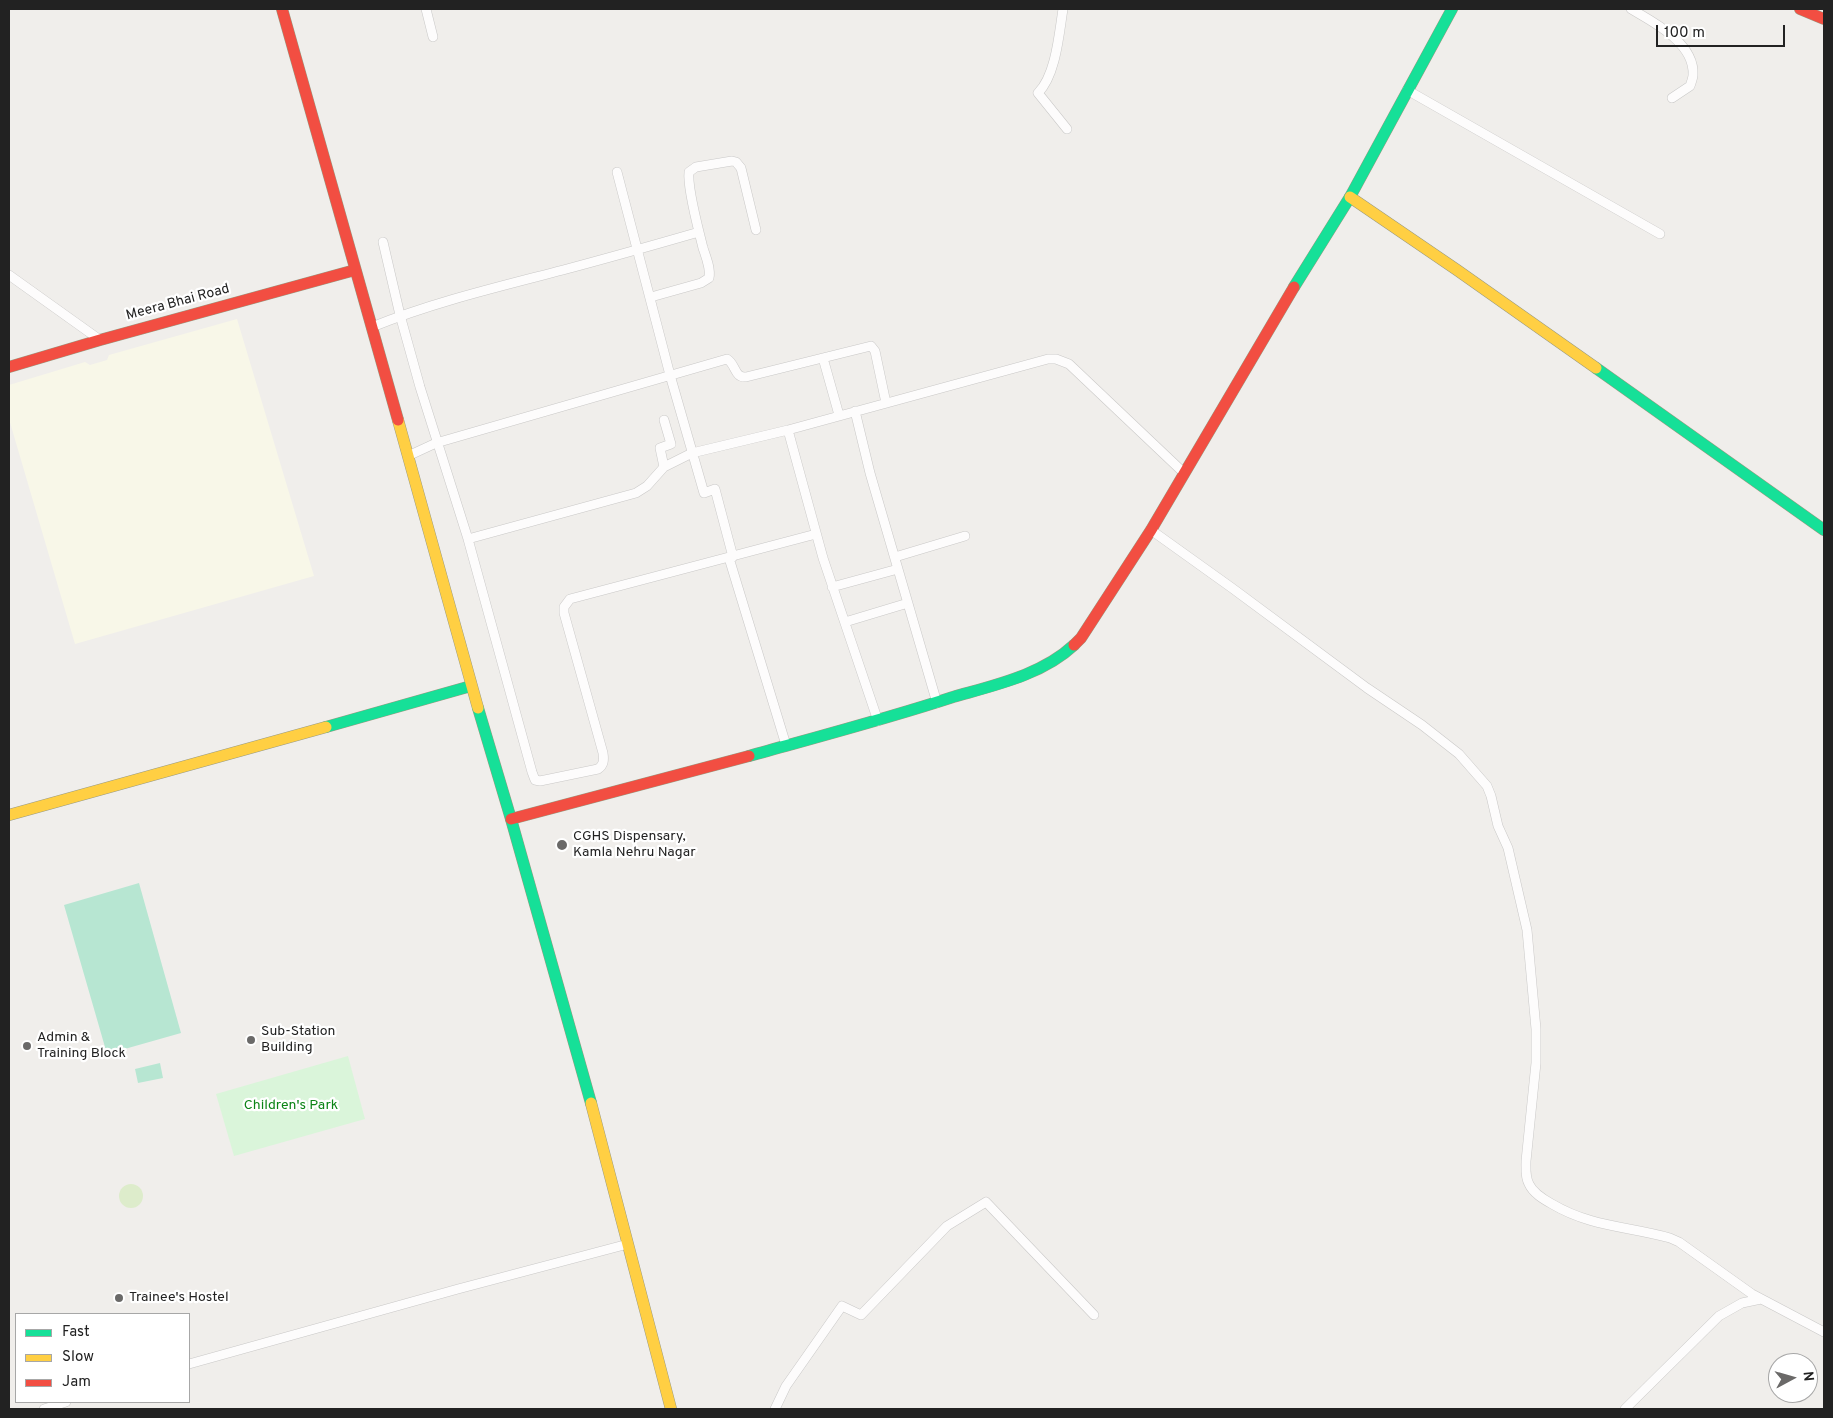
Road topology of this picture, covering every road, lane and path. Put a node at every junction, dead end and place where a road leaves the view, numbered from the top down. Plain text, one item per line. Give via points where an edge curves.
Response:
1 (282, 9) edge
2 (426, 9) edge
3 (1062, 9) edge
4 (1452, 9) edge
5 (1631, 9) edge
6 (1800, 9) edge
7 (1824, 19) edge
8 (433, 37) dead end
9 (1407, 90) junction
10 (1672, 98) dead end
11 (1068, 129) dead end
12 (617, 172) dead end
13 (1350, 197) junction
14 (756, 230) dead end
15 (699, 232) junction
16 (1660, 234) dead end
17 (384, 242) dead end
18 (638, 250) junction
19 (355, 270) junction
20 (9, 275) edge
21 (651, 297) junction
22 (400, 315) junction
23 (372, 327) junction
24 (100, 340) junction
25 (823, 358) junction
26 (9, 367) edge
27 (670, 375) junction
28 (886, 402) junction
29 (855, 411) junction
30 (839, 416) junction
31 (664, 420) dead end
32 (788, 430) junction
33 (436, 443) junction
34 (692, 453) junction
35 (408, 456) junction
36 (664, 467) junction
37 (1184, 473) junction
38 (1151, 530) junction
39 (1824, 530) edge
40 (816, 534) junction
41 (965, 536) dead end
42 (468, 539) junction
43 (895, 557) junction
44 (731, 558) junction
45 (898, 569) junction
46 (832, 587) junction
47 (908, 603) junction
48 (845, 622) junction
49 (471, 686) junction
50 (937, 703) junction
51 (878, 721) junction
52 (786, 745) junction
53 (9, 815) edge
54 (511, 819) junction
55 (628, 1244) junction
56 (1740, 1286) junction
57 (1761, 1299) junction
58 (1742, 1303) junction
59 (1094, 1315) dead end
60 (1824, 1332) edge
61 (190, 1364) edge
62 (63, 1403) edge
63 (44, 1409) edge
64 (671, 1409) edge
65 (775, 1409) edge
66 (1624, 1409) edge

1 - 19 street
2 - 8 street
3 - 11 street via 1056,54 1045,86 1038,93
4 - 9 street
5 - 10 street via 1680,43 1691,62 1690,86
6 - 7 street
9 - 13 street
9 - 16 street
12 - 18 street
13 - 37 street
13 - 39 street
14 - 15 street via 741,168 732,161 696,167 690,172
15 - 18 street
15 - 21 street via 709,278
17 - 22 street
18 - 21 street
18 - 22 street
19 - 23 street
19 - 24 street, Meera Bhai Road
20 - 24 street
21 - 27 street
22 - 23 street
22 - 33 street
23 - 35 street
24 - 26 street, Meera Bhai Road
25 - 27 street via 746,377 738,375 727,359
25 - 28 street via 871,346 875,351
25 - 30 street
27 - 33 street
27 - 34 street
28 - 29 street
28 - 37 street via 1056,359 1069,364
29 - 30 street
29 - 43 street
30 - 32 street
31 - 36 street via 671,444 660,448
32 - 34 street
32 - 40 street
33 - 35 street
33 - 42 street
34 - 36 street
34 - 44 street via 704,493 715,489
35 - 49 street
36 - 42 street via 636,493
37 - 38 street
38 - 50 street via 1086,631 1063,655 1009,680
38 - 56 street via 1422,725 1459,754 1480,777 1491,796 1498,826 1508,848 1527,930 1536,1029 1536,1063 1526,1161 1529,1185 1546,1201 1568,1213 1670,1238
40 - 44 street
40 - 46 street
41 - 43 street
42 - 44 street via 532,772 535,780 540,781 598,769 603,762 564,614 564,607 570,599
43 - 45 street
44 - 52 street
45 - 46 street
45 - 47 street
46 - 48 street
47 - 48 street
47 - 50 street
48 - 51 street
49 - 53 street
49 - 54 street
50 - 51 street
51 - 52 street
52 - 54 street
54 - 55 street
55 - 61 street
55 - 64 street
56 - 57 street
56 - 58 street
57 - 58 street
57 - 60 street
58 - 66 street via 1719,1316
59 - 65 street via 986,1202 947,1226 861,1315 842,1306 786,1386
62 - 63 street

